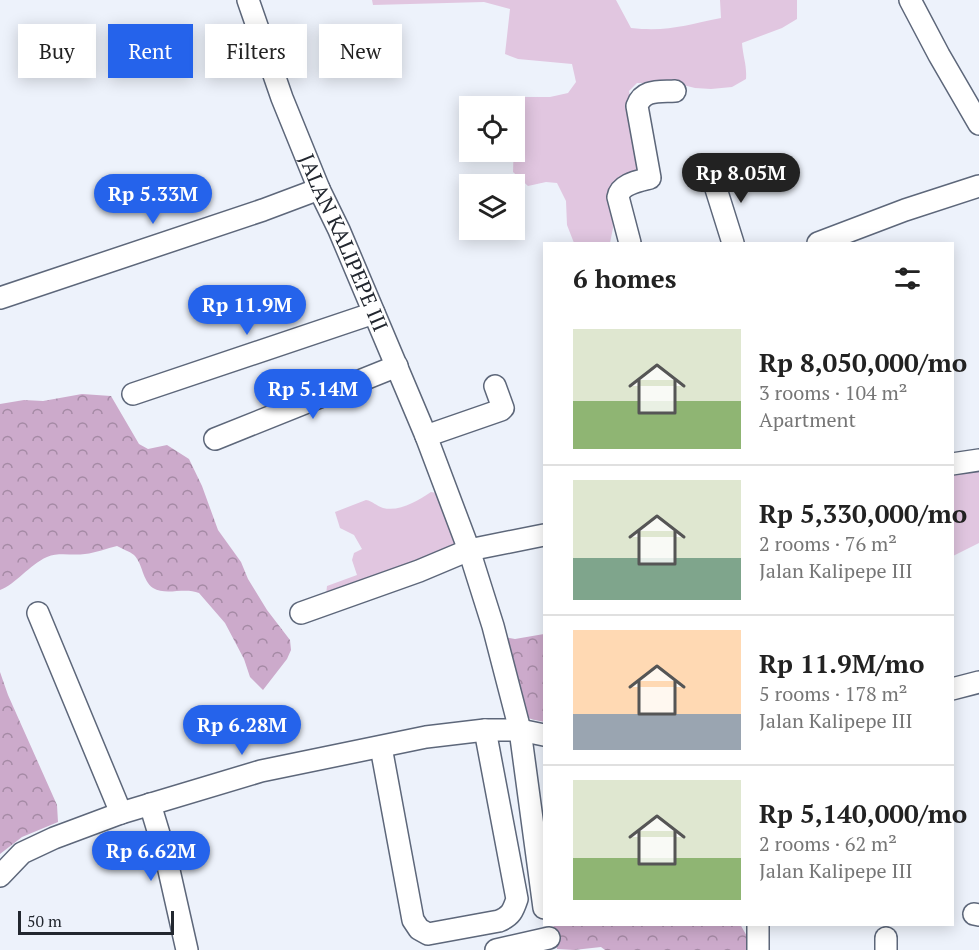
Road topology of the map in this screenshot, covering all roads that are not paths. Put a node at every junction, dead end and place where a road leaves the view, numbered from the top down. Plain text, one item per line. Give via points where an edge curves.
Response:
1 (248, 0) edge
2 (910, 0) edge
3 (675, 91) dead end
4 (979, 124) edge
5 (712, 176) dead end
6 (979, 186) edge
7 (319, 189) junction
8 (630, 242) edge
9 (733, 242) edge
10 (821, 242) edge
11 (0, 298) edge
12 (374, 313) junction
13 (397, 366) junction
14 (495, 386) dead end
15 (133, 394) dead end
16 (426, 436) junction
17 (215, 439) dead end
18 (979, 459) edge
19 (954, 464) edge
20 (543, 535) edge
21 (469, 550) junction
22 (38, 613) dead end
23 (302, 613) dead end
24 (979, 682) edge
25 (954, 688) edge
26 (485, 730) junction
27 (520, 730) junction
28 (543, 735) edge
29 (381, 747) junction
30 (150, 804) junction
31 (121, 813) junction
32 (0, 876) edge
33 (543, 901) edge
34 (758, 926) edge
35 (549, 937) edge
36 (187, 950) edge
37 (496, 950) edge
38 (758, 950) edge

1 - 7 street, JALAN KALIPEPE III
2 - 4 street
3 - 8 street via 646,93 639,99 650,178 619,192
5 - 9 street
6 - 10 street
7 - 11 street
7 - 12 street, JALAN KALIPEPE III
12 - 13 street, JALAN KALIPEPE III
12 - 15 street
13 - 16 street, JALAN KALIPEPE III
13 - 17 street
14 - 16 street via 501,410
16 - 21 street, JALAN KALIPEPE III
18 - 19 street
20 - 21 street
21 - 23 street
21 - 27 street, JALAN KALIPEPE III
22 - 31 street
24 - 25 street
26 - 27 street
26 - 29 street
26 - 29 street via 517,899 514,911 499,921 428,934 413,920
27 - 28 street
27 - 33 street, JALAN KALIPEPE III
29 - 30 street via 261,771
30 - 31 street
30 - 36 street
31 - 32 street via 34,846
34 - 38 street
35 - 37 street

